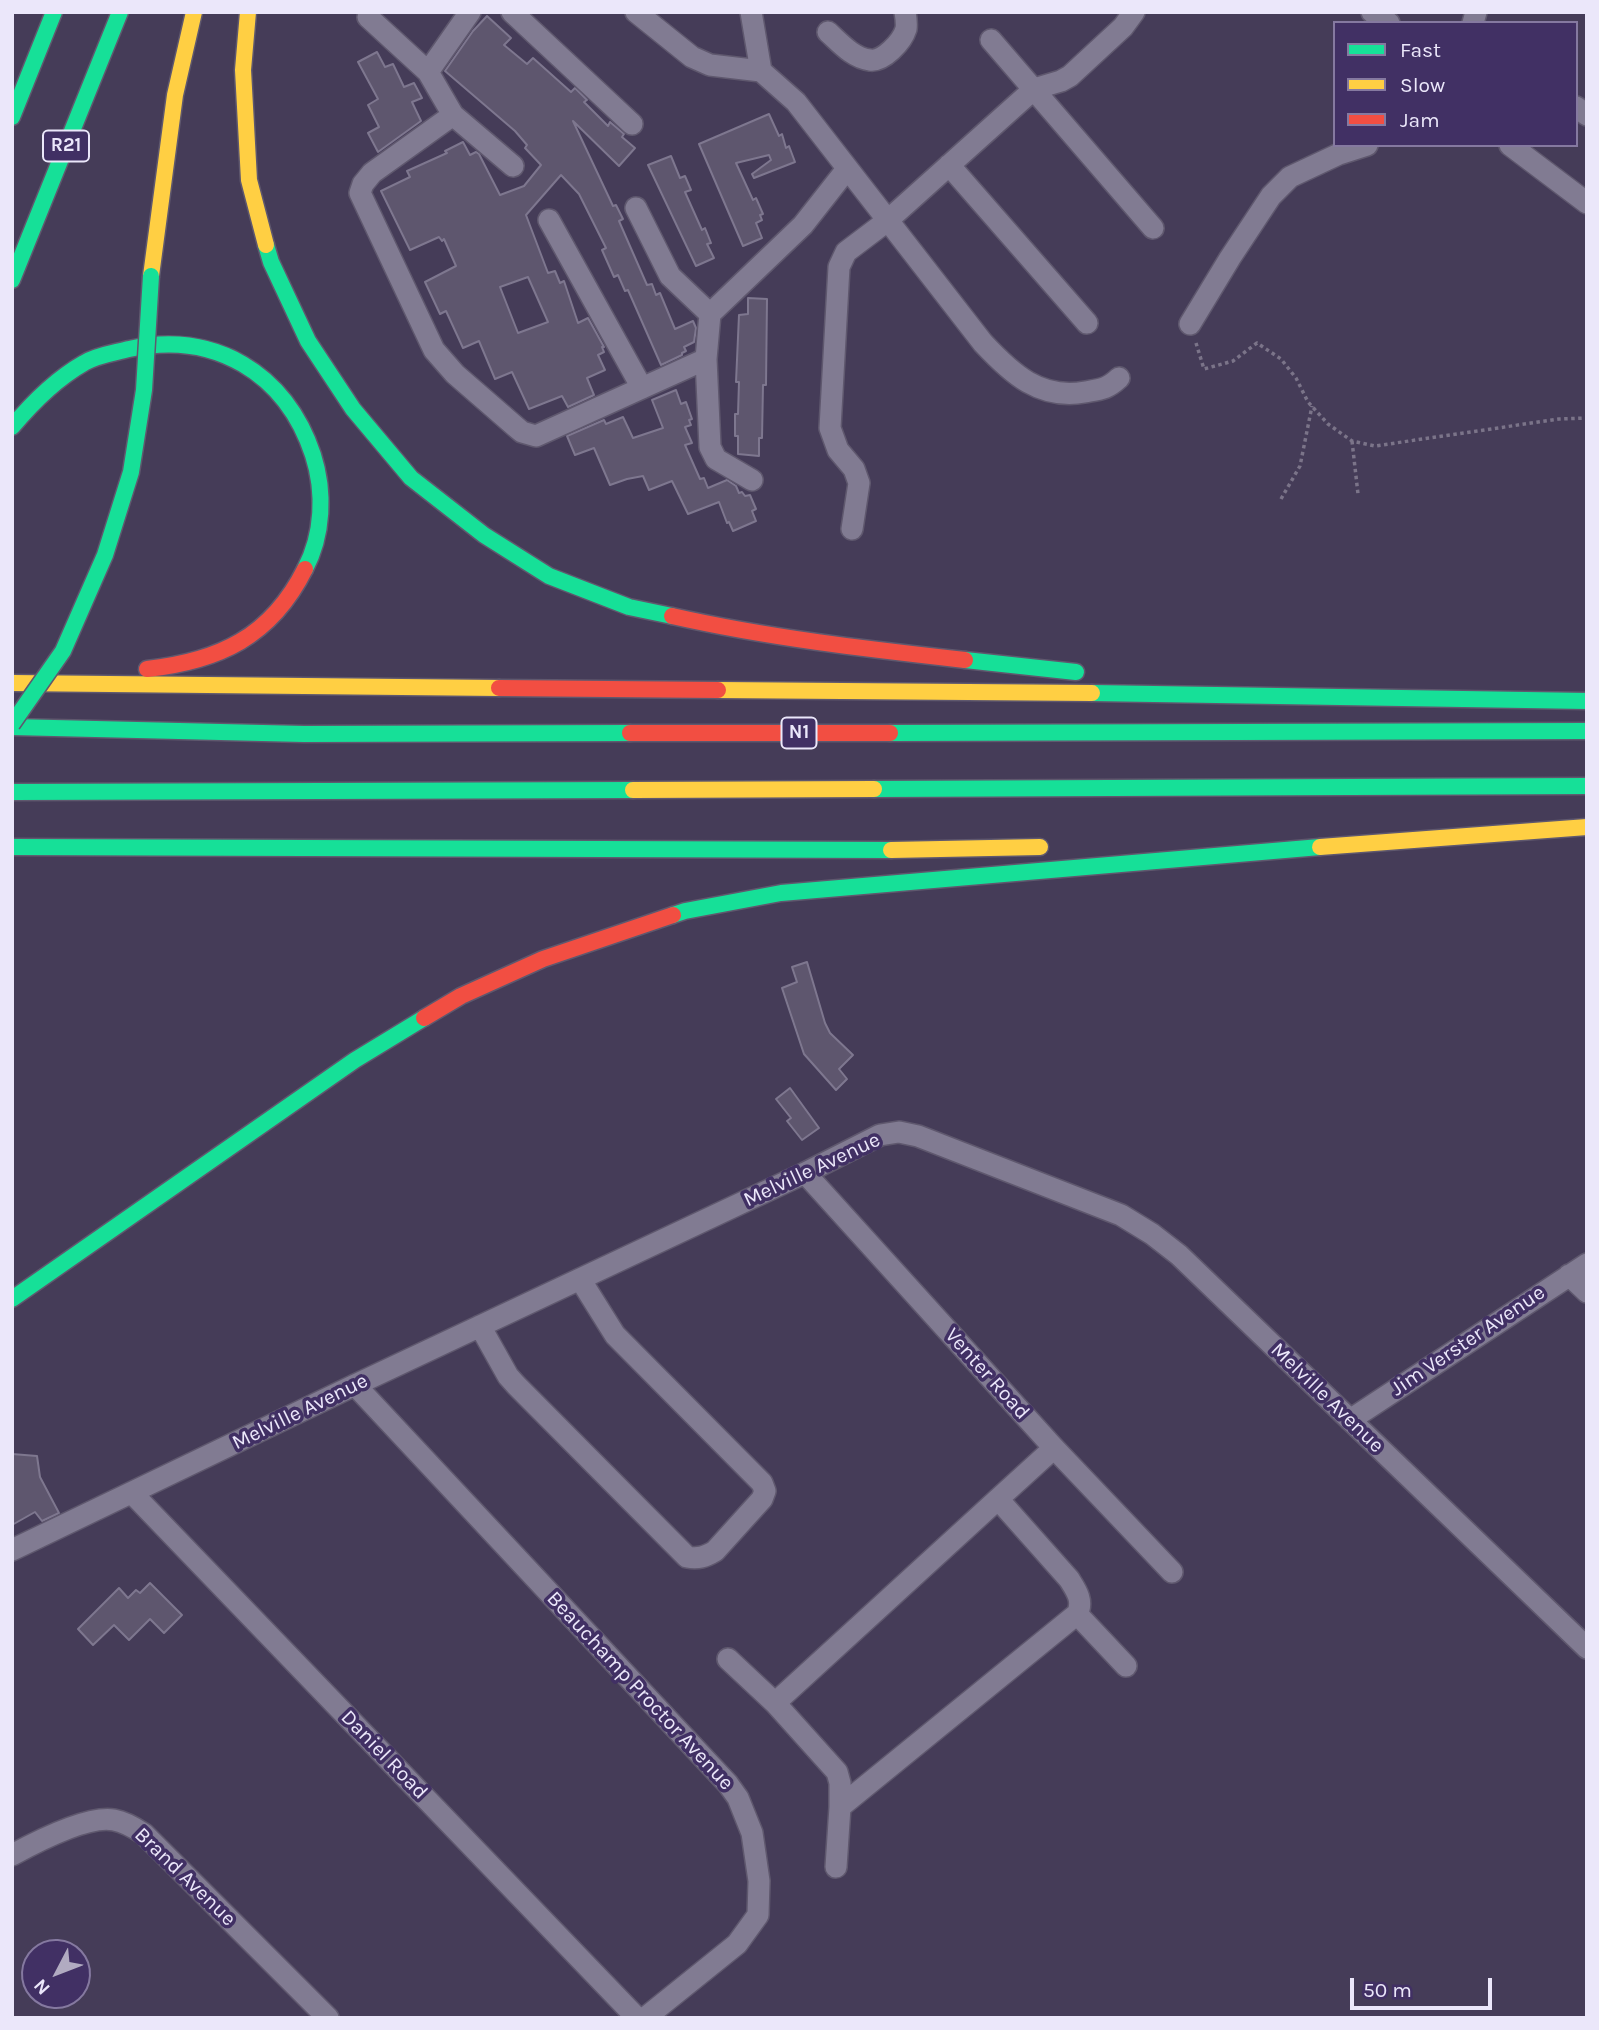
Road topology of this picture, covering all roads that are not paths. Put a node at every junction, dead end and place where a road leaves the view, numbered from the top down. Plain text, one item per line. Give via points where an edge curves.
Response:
1 (54, 12) edge
2 (120, 12) edge
3 (194, 12) edge
4 (248, 12) edge
5 (470, 12) edge
6 (512, 12) edge
7 (636, 12) edge
8 (751, 12) edge
9 (905, 12) edge
10 (368, 17) dead end
11 (1122, 17) edge
12 (828, 32) dead end
13 (991, 40) dead end
14 (761, 71) junction
15 (428, 72) junction
16 (1034, 89) junction
17 (453, 115) junction
18 (12, 117) edge
19 (632, 124) dead end
20 (1361, 147) edge
21 (1513, 147) edge
22 (949, 165) junction
23 (513, 166) dead end
24 (847, 169) junction
25 (1587, 203) edge
26 (636, 208) dead end
27 (549, 220) dead end
28 (887, 221) junction
29 (1153, 228) dead end
30 (12, 280) edge
31 (710, 314) junction
32 (1087, 323) dead end
33 (1190, 324) road end
34 (706, 359) junction
35 (1119, 378) dead end
36 (642, 388) junction
37 (12, 427) edge
38 (752, 480) dead end
39 (852, 529) dead end
40 (1088, 673) dead end
41 (12, 677) edge
42 (1129, 677) dead end
43 (12, 683) edge
44 (1293, 695) junction
45 (1587, 701) edge
46 (12, 725) edge
47 (1587, 731) edge
48 (1587, 786) edge
49 (12, 792) edge
50 (1587, 827) edge
51 (1388, 841) junction
52 (1153, 845) dead end
53 (12, 847) edge
54 (1056, 847) dead end
55 (805, 1173) junction
56 (1578, 1269) edge
57 (580, 1279) junction
58 (1587, 1292) edge
59 (12, 1299) edge
60 (480, 1326) junction
61 (355, 1385) junction
62 (1350, 1420) junction
63 (1055, 1448) junction
64 (132, 1493) junction
65 (998, 1499) junction
66 (12, 1550) edge
67 (1171, 1572) dead end
68 (1077, 1614) junction
69 (1587, 1648) edge
70 (728, 1659) dead end
71 (1126, 1666) dead end
72 (775, 1703) junction
73 (841, 1807) junction
74 (12, 1855) edge
75 (836, 1867) dead end
76 (328, 2018) edge
77 (637, 2018) edge
78 (645, 2018) edge

1 - 18 highway
2 - 30 highway, R21
3 - 46 highway, bridge via 176,96 151,276 144,390 131,472 104,555 63,651
4 - 40 highway via 243,71 249,180 271,262 308,341 354,409 411,478 463,519 549,576 629,607 830,645
5 - 15 street
6 - 19 street
7 - 14 street via 692,57 710,65
8 - 14 street
9 - 12 street via 902,37 881,59 860,58
10 - 15 street
11 - 16 street via 1070,76
13 - 16 street
14 - 24 street via 796,102
15 - 17 street
16 - 22 street
16 - 29 street
17 - 23 street
17 - 36 street via 372,173 360,193 434,350 516,427 536,436
20 - 33 street via 1290,177 1271,196
21 - 25 street
22 - 28 street
22 - 32 street
24 - 28 street
24 - 31 street via 803,225
26 - 31 street via 670,276
27 - 36 street
28 - 35 street via 983,342 1025,382 1055,393 1076,394 1108,388
28 - 39 street via 846,252 839,267 830,428 859,483
31 - 34 street
34 - 36 street
34 - 38 street via 710,447 716,459
37 - 41 highway via 53,385 86,362 156,344 194,345 228,355 282,395 315,458 320,493 318,536 305,569 287,600 255,633 216,654 157,668
42 - 44 highway
43 - 44 highway
44 - 45 highway
46 - 47 highway, N1 via 304,734
48 - 49 highway
50 - 51 highway
51 - 52 highway
51 - 59 highway via 781,893 685,911 594,941 461,996 355,1060
53 - 54 highway via 849,851
55 - 57 street, Melville Avenue
55 - 62 street, Melville Avenue via 880,1135 899,1132 1121,1215 1179,1255
55 - 63 street, Venter Road
56 - 58 street
56 - 62 street, Jim Verster Avenue
57 - 60 street, Melville Avenue
57 - 60 street via 615,1335 762,1483 762,1499 707,1556 687,1558 516,1385
60 - 61 street, Melville Avenue
61 - 64 street, Melville Avenue
61 - 78 street, Beauchamp Proctor Avenue via 738,1798 752,1833 758,1915 737,1944
62 - 69 street, Melville Avenue
63 - 65 street
63 - 67 street, Venter Road
64 - 66 street, Melville Avenue
64 - 77 street, Daniel Road
65 - 68 street via 1069,1579 1081,1604
65 - 72 street
68 - 71 street
68 - 73 street
70 - 72 street
72 - 73 street via 837,1772
73 - 75 street
74 - 76 street, Brand Avenue via 92,1821 113,1819 130,1825

